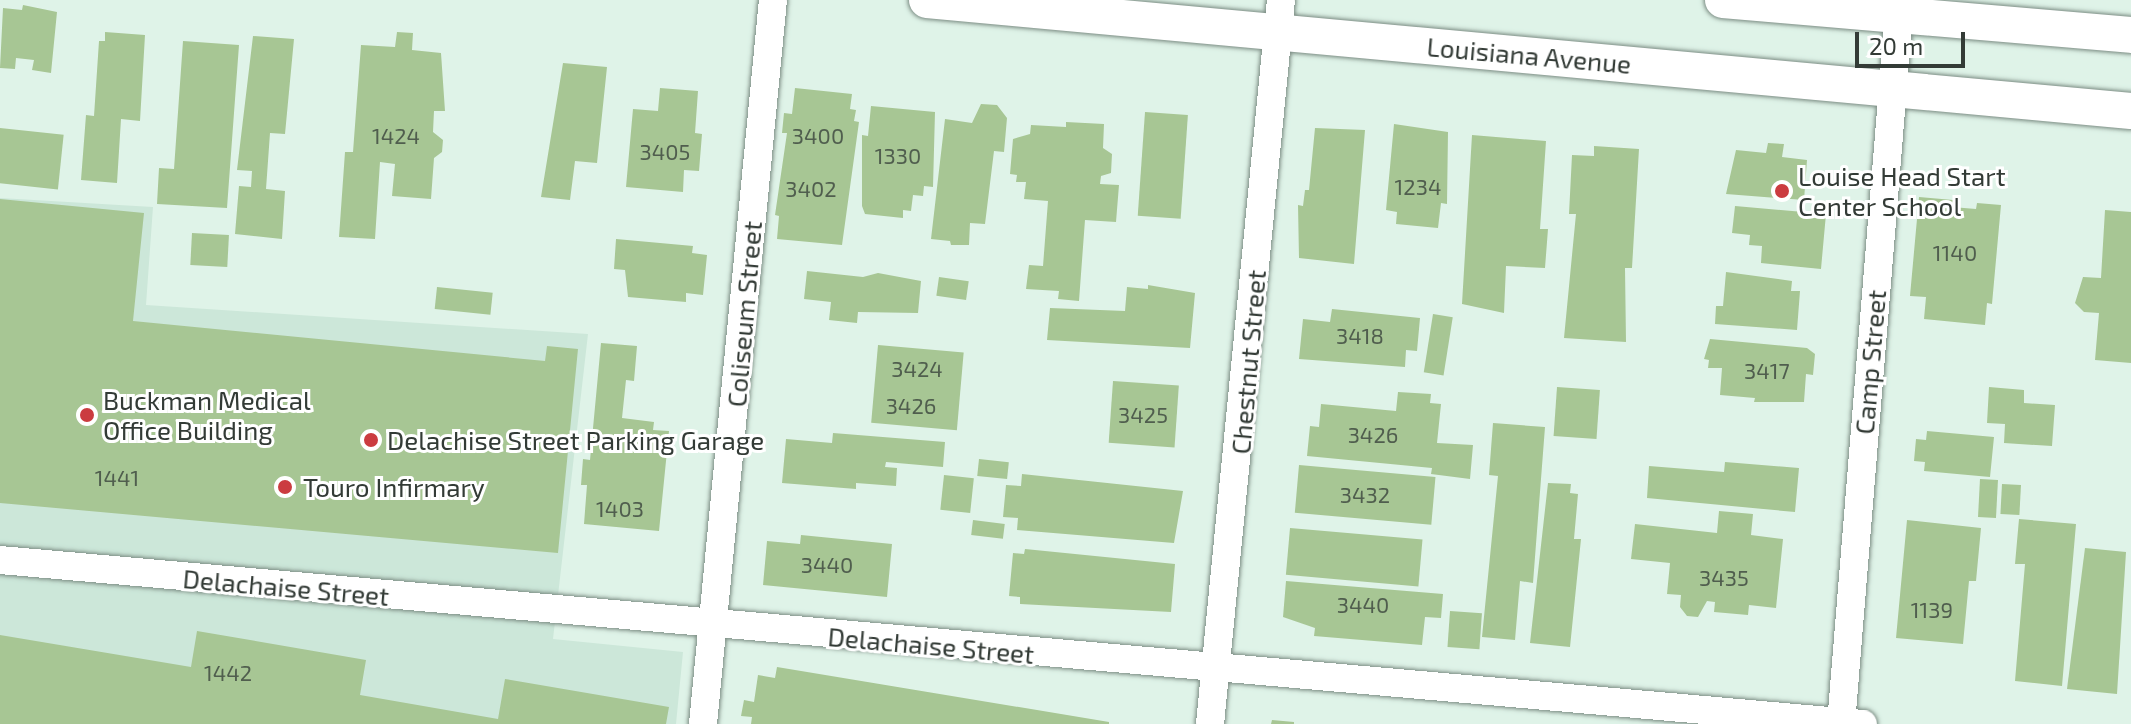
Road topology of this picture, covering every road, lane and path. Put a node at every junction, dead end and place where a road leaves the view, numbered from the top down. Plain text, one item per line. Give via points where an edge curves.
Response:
1 (773, 0) edge
2 (927, 0) edge
3 (1723, 0) edge
4 (1899, 8) edge
5 (1280, 16) edge
6 (2131, 35) edge
7 (1892, 89) junction
8 (2131, 111) edge
9 (0, 560) edge
10 (716, 626) junction
11 (1219, 669) junction
12 (1848, 723) edge
13 (703, 724) edge
14 (1210, 724) edge

1 - 10 street, Coliseum Street
2 - 5 street, Louisiana Avenue
3 - 4 street
4 - 6 street
4 - 7 street, Camp Street
5 - 7 street, Louisiana Avenue
5 - 11 street, Chestnut Street
7 - 8 street, Louisiana Avenue
7 - 12 street, Camp Street
9 - 10 street, Delachaise Street
10 - 11 street, Delachaise Street
10 - 13 street, Coliseum Street
11 - 12 street, Delachaise Street
11 - 14 street, Chestnut Street

